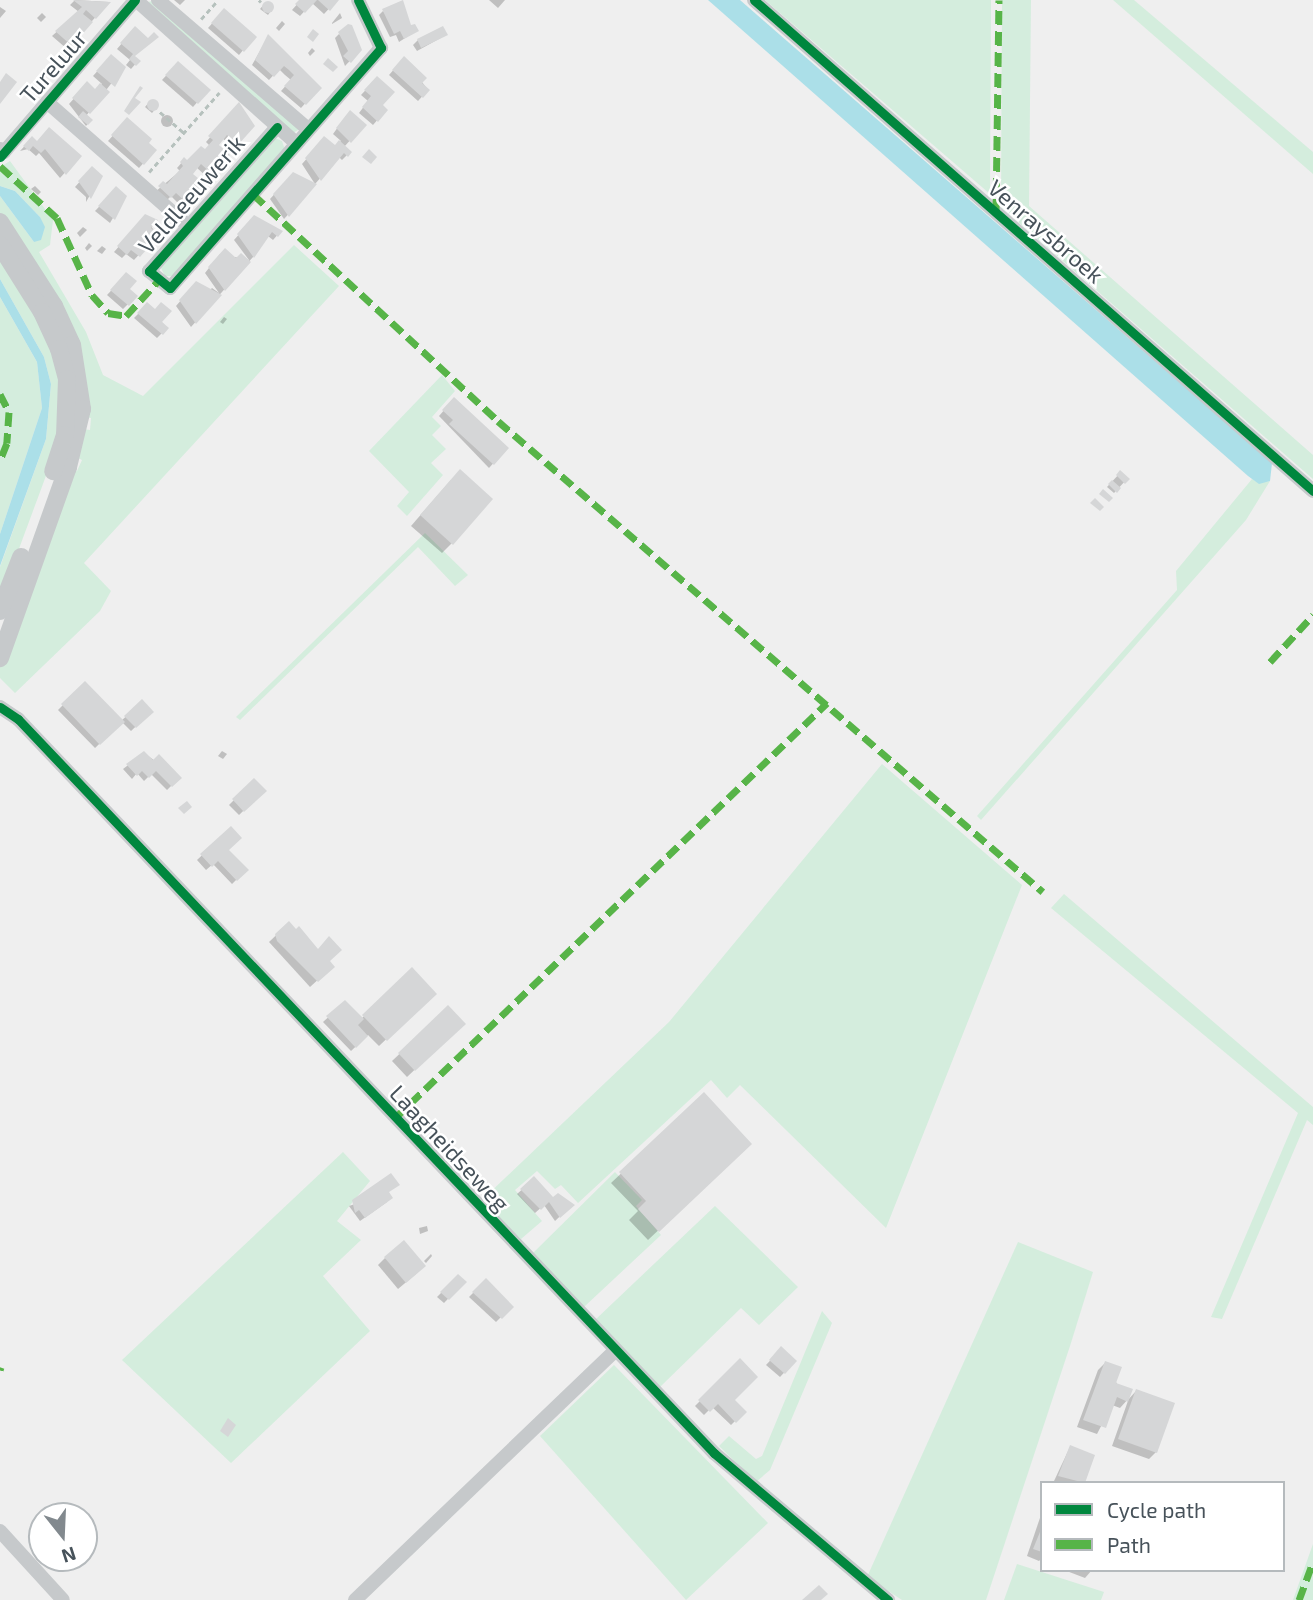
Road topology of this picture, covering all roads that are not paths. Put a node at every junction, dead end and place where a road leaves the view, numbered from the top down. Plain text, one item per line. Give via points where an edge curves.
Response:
1 (136, 0) edge
2 (158, 0) edge
3 (358, 0) edge
4 (754, 0) edge
5 (47, 102) junction
6 (277, 127) junction
7 (308, 130) junction
8 (296, 143) junction
9 (2, 150) edge
10 (0, 222) edge
11 (187, 225) junction
12 (0, 245) edge
13 (1313, 491) edge
14 (0, 611) edge
15 (0, 658) edge
16 (0, 707) edge
17 (615, 1351) junction
18 (0, 1531) edge
19 (63, 1600) edge
20 (355, 1600) edge
21 (888, 1600) edge

1 - 5 street, Tureluur
1 - 6 street
2 - 7 street
3 - 7 street, Veldleeuwerik via 381,48
4 - 13 street, Venraysbroek
5 - 9 street, Tureluur
5 - 11 street, Veldleeuwerik
6 - 8 street
6 - 11 street, Veldleeuwerik
7 - 8 street, Veldleeuwerik
8 - 11 street, Veldleeuwerik via 170,288 149,271
10 - 15 street via 54,306 72,345 82,410 68,467
12 - 14 street via 59,349 68,410 57,462
16 - 17 street, Laagheidseweg via 37,739
17 - 20 street
17 - 21 street, Laagheidseweg via 753,1490
18 - 19 street

